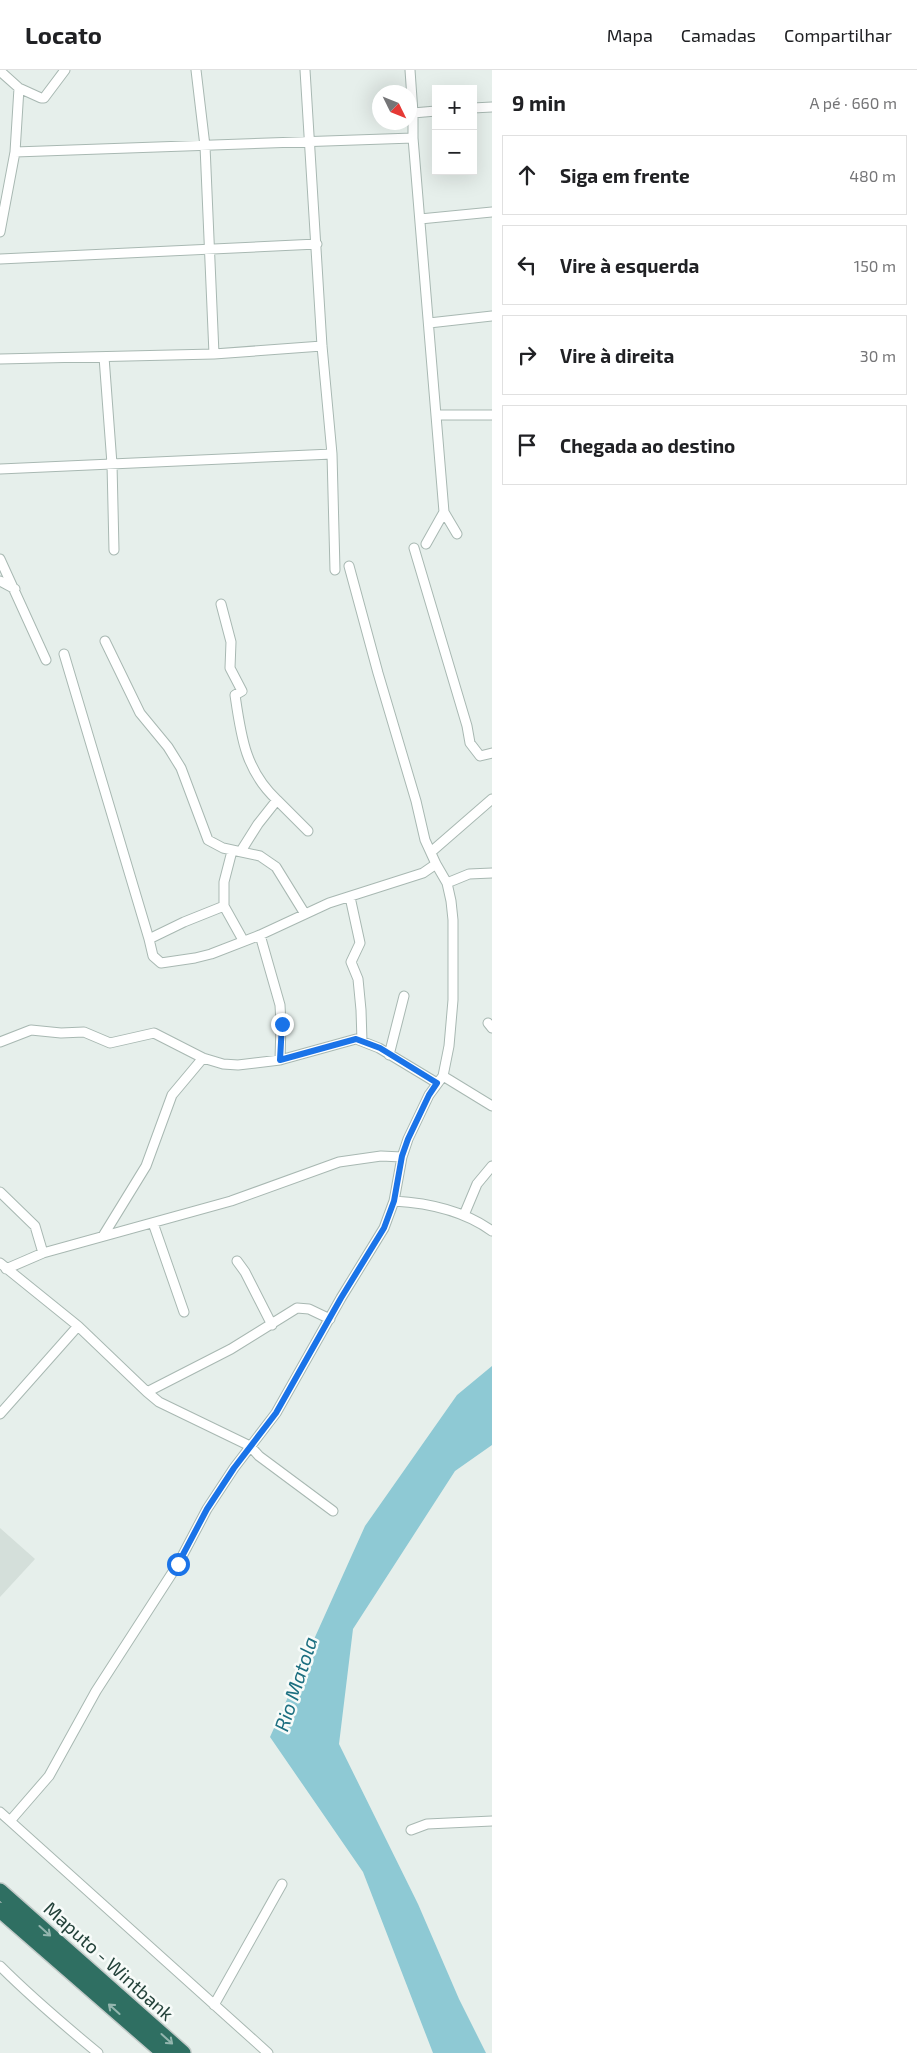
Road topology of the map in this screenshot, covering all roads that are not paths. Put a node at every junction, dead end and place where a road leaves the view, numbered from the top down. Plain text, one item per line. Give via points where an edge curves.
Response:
1 (65, 70) edge
2 (196, 70) edge
3 (305, 70) edge
4 (410, 70) edge
5 (0, 71) edge
6 (411, 85) edge
7 (19, 88) junction
8 (492, 107) edge
9 (477, 108) edge
10 (432, 111) edge
11 (417, 113) edge
12 (412, 130) edge
13 (412, 138) junction
14 (310, 141) junction
15 (205, 146) junction
16 (15, 152) junction
17 (492, 212) edge
18 (420, 219) junction
19 (0, 232) edge
20 (317, 244) junction
21 (210, 249) junction
22 (0, 259) edge
23 (492, 316) edge
24 (428, 323) junction
25 (322, 346) junction
26 (214, 354) junction
27 (104, 357) junction
28 (0, 359) edge
29 (436, 415) junction
30 (492, 415) edge
31 (332, 454) junction
32 (112, 464) junction
33 (0, 469) edge
34 (444, 512) junction
35 (456, 534) dead end
36 (426, 544) dead end
37 (414, 548) dead end
38 (114, 550) dead end
39 (0, 559) edge
40 (349, 566) dead end
41 (335, 570) dead end
42 (0, 581) edge
43 (15, 590) junction
44 (221, 604) dead end
45 (105, 641) dead end
46 (64, 654) dead end
47 (46, 660) dead end
48 (492, 753) edge
49 (277, 800) junction
50 (491, 802) edge
51 (308, 831) dead end
52 (237, 851) junction
53 (431, 852) junction
54 (436, 864) junction
55 (492, 872) edge
56 (447, 883) junction
57 (350, 896) junction
58 (224, 906) junction
59 (306, 914) junction
60 (260, 934) junction
61 (149, 939) junction
62 (243, 940) junction
63 (404, 996) dead end
64 (362, 1041) junction
65 (0, 1042) edge
66 (389, 1054) junction
67 (203, 1058) junction
68 (280, 1060) junction
69 (440, 1080) junction
70 (492, 1106) edge
71 (402, 1156) junction
72 (492, 1166) edge
73 (0, 1192) edge
74 (394, 1201) junction
75 (464, 1215) junction
76 (153, 1223) junction
77 (492, 1231) edge
78 (103, 1236) junction
79 (43, 1253) junction
80 (236, 1261) dead end
81 (3, 1266) edge
82 (184, 1312) dead end
83 (330, 1319) junction
84 (272, 1325) junction
85 (78, 1326) junction
86 (147, 1392) junction
87 (0, 1414) edge
88 (250, 1446) junction
89 (333, 1510) dead end
90 (0, 1812) edge
91 (10, 1821) junction
92 (492, 1821) edge
93 (411, 1830) dead end
94 (282, 1884) dead end
95 (3, 1903) edge
96 (0, 1966) edge
97 (214, 2005) junction
98 (98, 2053) edge
99 (164, 2053) edge
100 (183, 2053) edge
101 (268, 2053) edge

1 - 7 street via 44,98
2 - 15 street
3 - 14 street
4 - 6 street
5 - 7 street
7 - 16 street
8 - 9 street
10 - 11 street
12 - 13 street
13 - 14 street
13 - 18 street
14 - 15 street
14 - 20 street
15 - 16 street
15 - 21 street
16 - 19 street
17 - 18 street
18 - 24 street
20 - 21 street
20 - 25 street
21 - 22 street
21 - 26 street
23 - 24 street
24 - 29 street
25 - 26 street
25 - 31 street
26 - 27 street
27 - 28 street
27 - 32 street
29 - 30 street
29 - 34 street
31 - 32 street
31 - 41 street
32 - 33 street
32 - 38 street
34 - 35 street
34 - 36 street
37 - 48 street via 470,743 480,756
39 - 43 street
40 - 53 street
42 - 43 street
43 - 47 street
44 - 49 street via 231,642 230,668 242,690 235,695 244,748 251,767
45 - 52 street via 140,713 181,768 208,840
46 - 61 street
49 - 51 street
49 - 52 street
50 - 53 street
52 - 58 street via 224,882
52 - 59 street via 260,856 276,867
53 - 54 street
54 - 56 street
54 - 57 street via 423,873
55 - 56 street via 469,874
56 - 69 street via 453,920 453,1000 450,1046
57 - 59 street
57 - 64 street via 360,943 351,962 358,979
58 - 61 street
58 - 62 street
59 - 60 street
60 - 62 street
60 - 68 street via 280,1005
61 - 62 street via 153,956 161,963 203,956
63 - 66 street
64 - 66 street
64 - 68 street via 356,1039
65 - 67 street via 31,1030 84,1032 110,1043 154,1033
66 - 69 street
67 - 68 street via 238,1065
67 - 78 street via 172,1095 146,1166
69 - 70 street
69 - 71 street via 429,1095
71 - 74 street
71 - 76 street via 339,1162 231,1201
72 - 75 street via 477,1184
73 - 79 street via 35,1226
74 - 75 street via 446,1208
74 - 83 street via 384,1228
75 - 77 street
76 - 78 street
76 - 82 street
78 - 79 street
79 - 81 street
80 - 84 street
81 - 85 street
83 - 84 street via 309,1309 297,1308
83 - 88 street via 276,1413
84 - 86 street
85 - 86 street
85 - 87 street
86 - 88 street via 159,1402
88 - 89 street
88 - 91 street via 207,1509 178,1564 96,1691 49,1776
90 - 91 street
91 - 97 street
92 - 93 street via 428,1824
94 - 97 street
99 -> 95 highway, Maputo - Wintbank
95 -> 100 highway, Maputo - Wintbank
96 - 98 street
97 - 101 street

